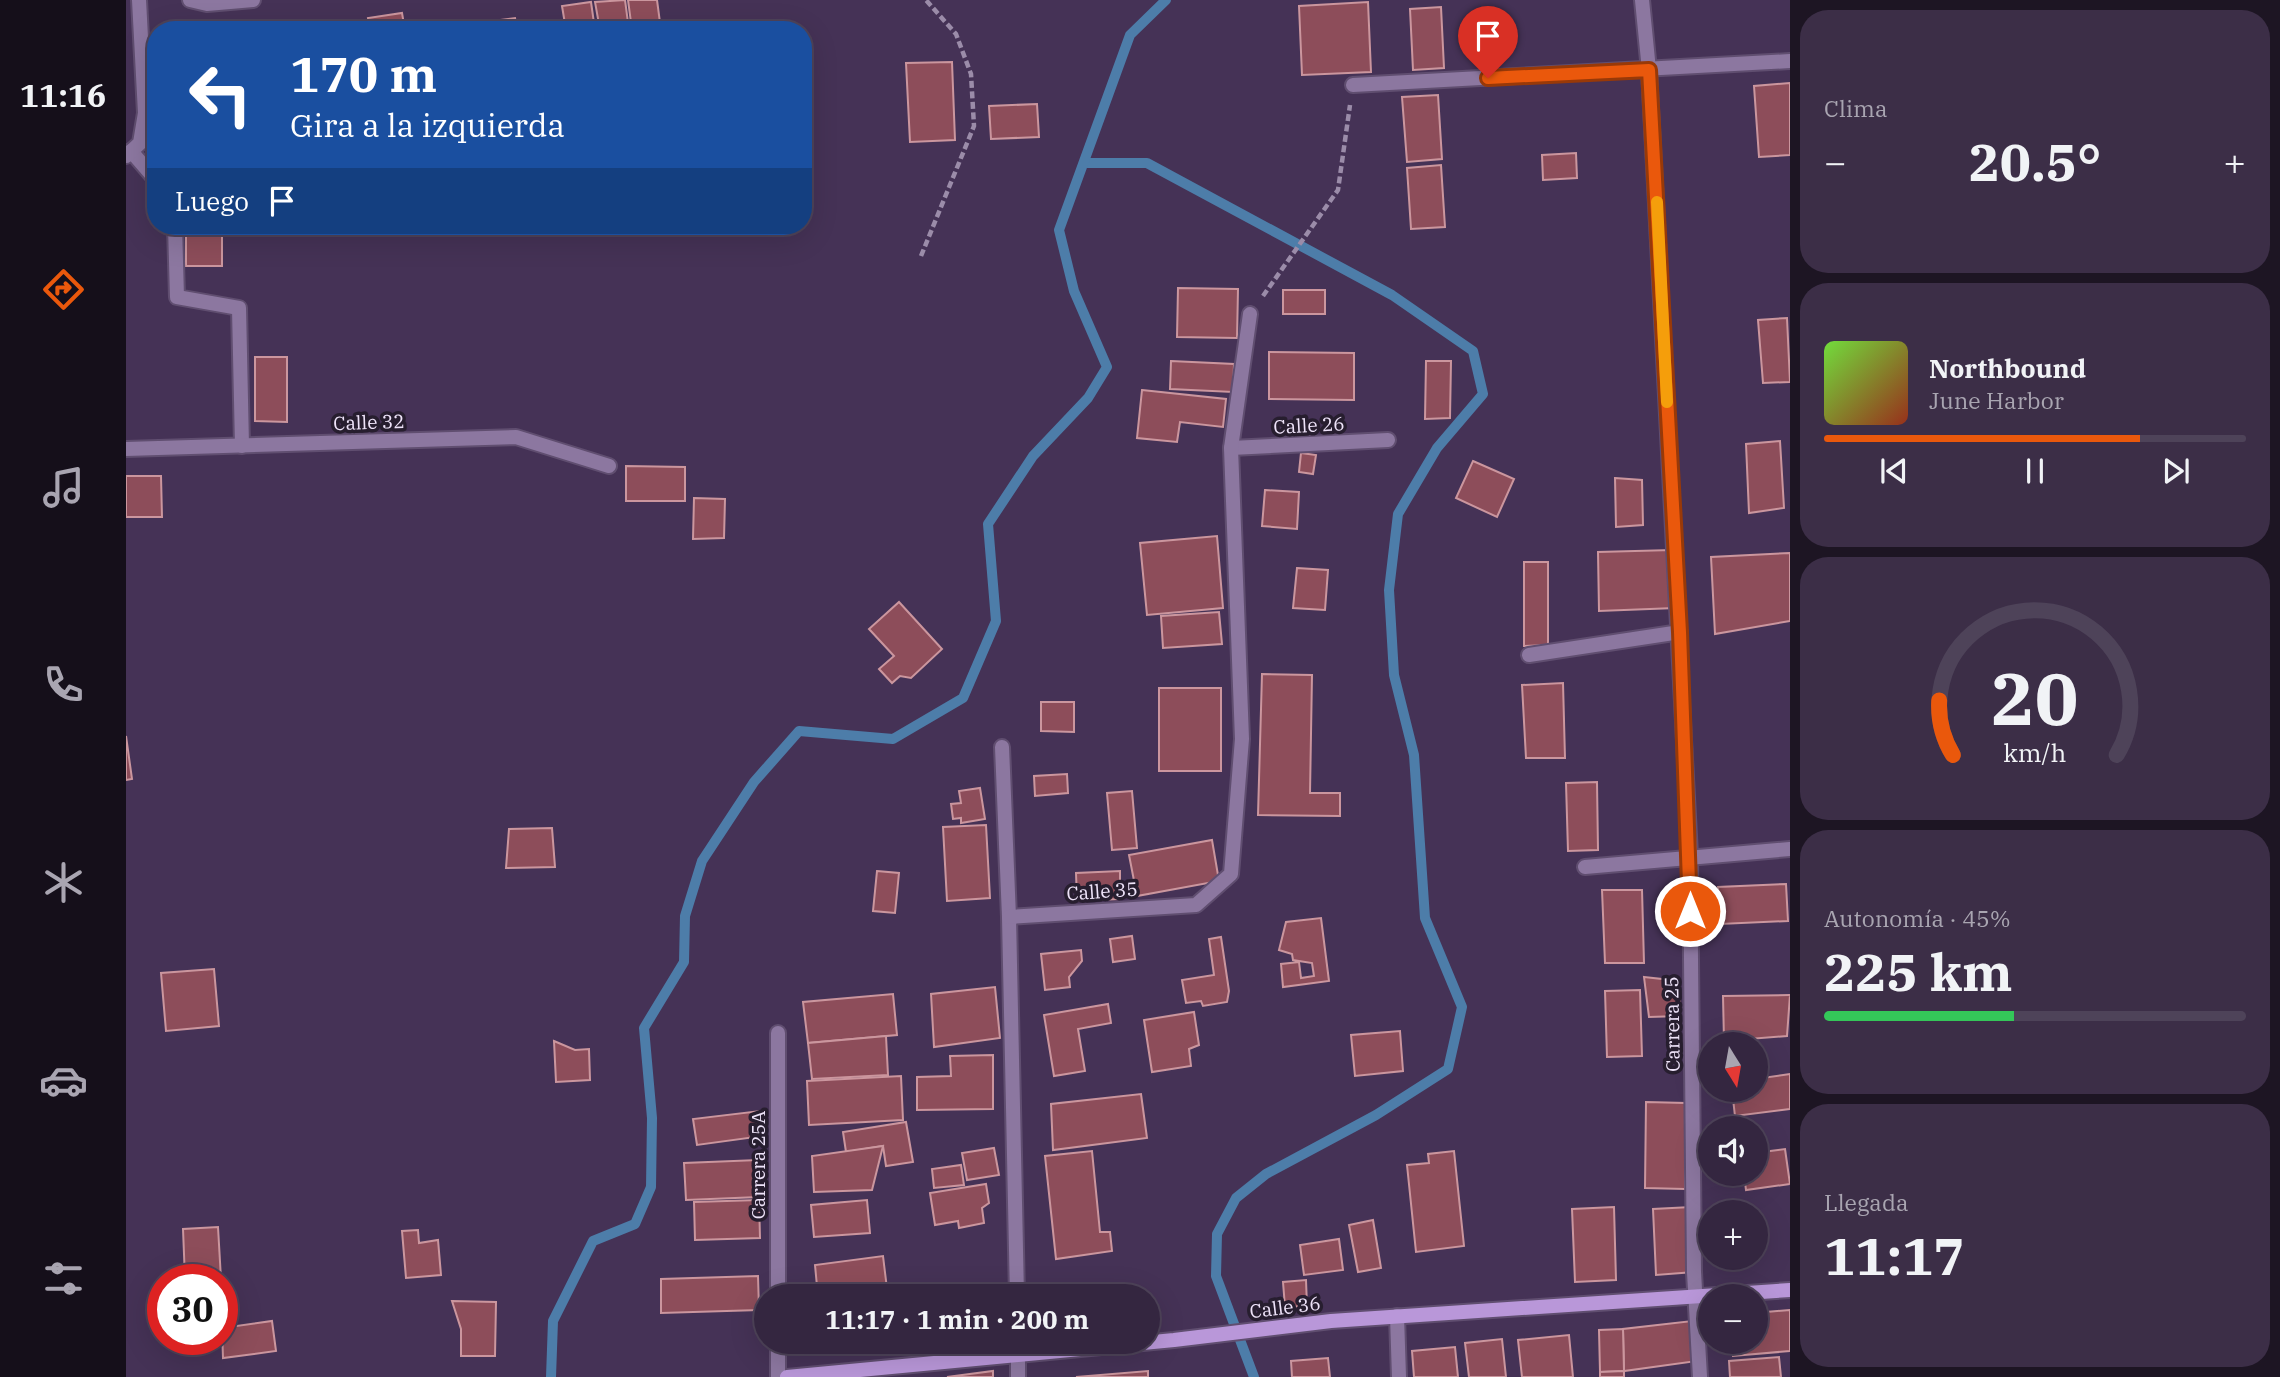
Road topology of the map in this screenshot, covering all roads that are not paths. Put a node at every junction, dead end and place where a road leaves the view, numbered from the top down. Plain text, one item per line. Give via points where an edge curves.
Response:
1 (139, 0) edge
2 (190, 0) edge
3 (253, 0) edge
4 (1642, 0) edge
5 (1790, 61) edge
6 (1649, 70) junction
7 (1353, 85) road end
8 (129, 153) edge
9 (147, 171) edge
10 (175, 235) edge
11 (1250, 314) road end
12 (1388, 440) dead end
13 (242, 446) junction
14 (1231, 447) junction
15 (126, 449) edge
16 (609, 466) dead end
17 (1680, 632) junction
18 (1529, 655) dead end
19 (1002, 747) dead end
20 (1790, 849) edge
21 (1690, 855) junction
22 (1585, 867) dead end
23 (1009, 917) junction
24 (778, 1033) dead end
25 (778, 1284) edge
26 (1017, 1284) edge
27 (1790, 1290) edge
28 (1696, 1297) junction
29 (1397, 1316) junction
30 (1160, 1341) edge
31 (778, 1354) edge
32 (970, 1354) edge
33 (1018, 1354) edge
34 (778, 1377) edge
35 (787, 1377) edge
36 (1018, 1377) edge
37 (1399, 1377) edge
38 (1700, 1377) edge

1 - 8 street via 145,113 141,143
2 - 3 street via 207,4
4 - 6 street, Carrera 25
5 - 6 street
6 - 7 street
6 - 17 street, Carrera 25
8 - 9 street
10 - 13 street via 177,297 239,308
11 - 14 street
12 - 14 street, Calle 26
13 - 15 street, Calle 32
13 - 16 street, Calle 32 via 516,437
14 - 23 street, Calle 35 via 1242,739 1231,874 1196,905
17 - 18 street
17 - 21 street, Carrera 25
19 - 23 street
20 - 21 street
21 - 22 street
21 - 28 street, Carrera 25
23 - 26 street
24 - 25 street, Carrera 25A
27 - 28 street, Calle 36
28 - 29 street, Calle 36
28 - 38 street, Carrera 25
29 - 30 street, Calle 36
29 - 37 street
31 - 34 street
32 - 35 street, Calle 36
33 - 36 street

